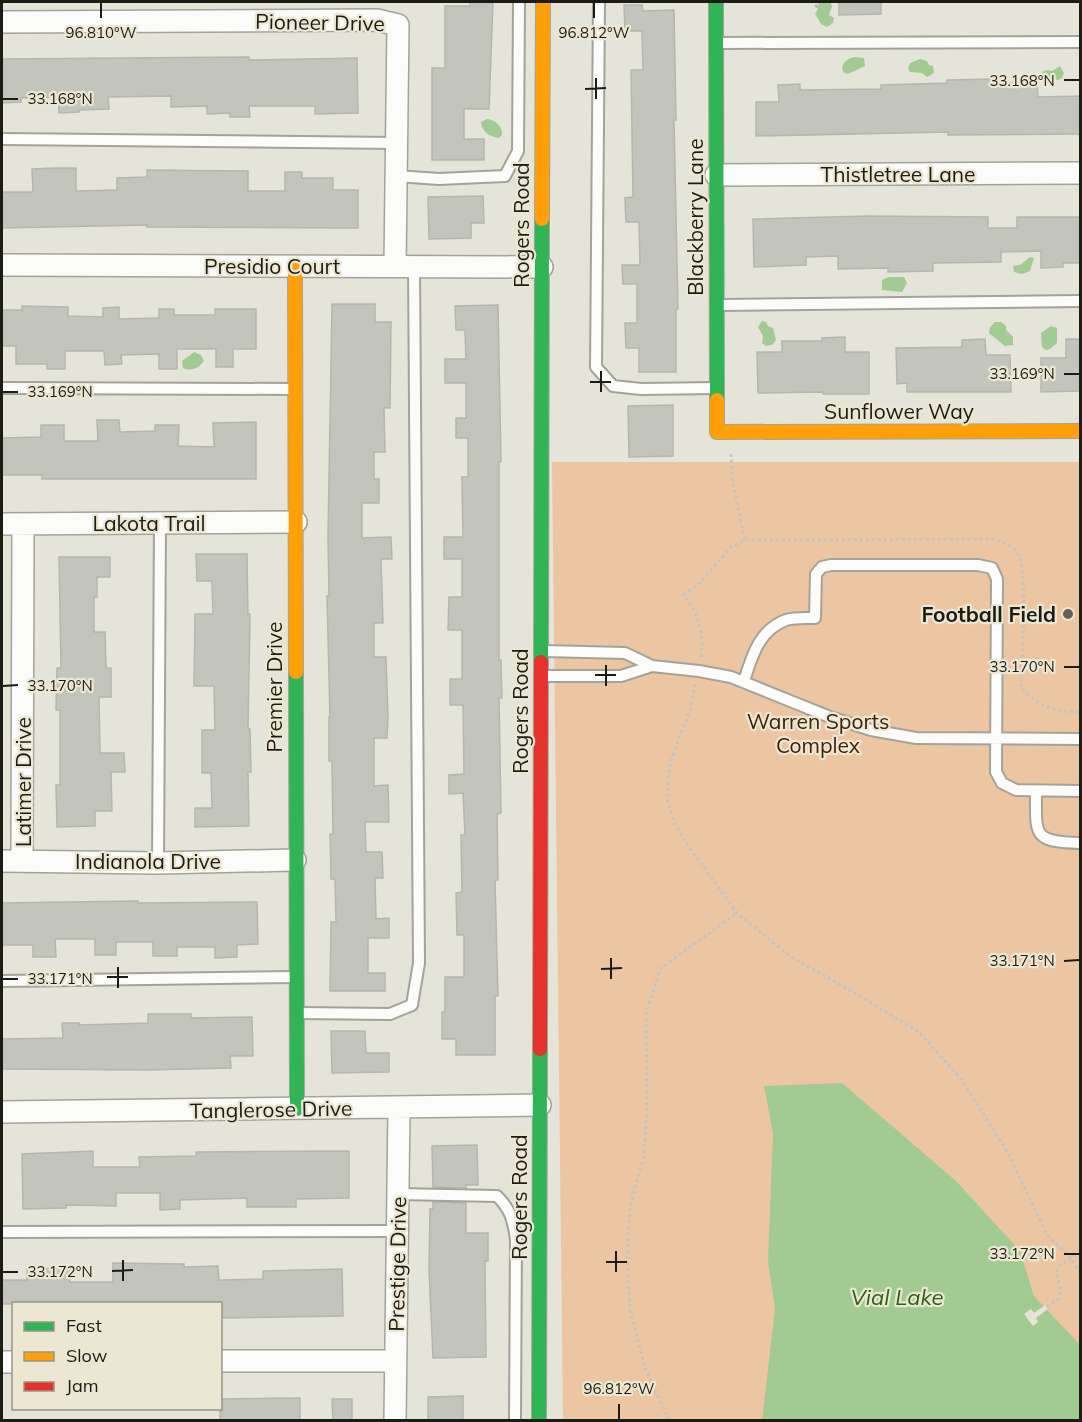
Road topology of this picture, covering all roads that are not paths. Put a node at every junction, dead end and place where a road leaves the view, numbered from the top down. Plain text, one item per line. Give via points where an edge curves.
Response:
1 (519, 2) edge
2 (543, 2) edge
3 (598, 2) edge
4 (716, 2) edge
5 (2, 22) edge
6 (1080, 42) edge
7 (716, 43) junction
8 (2, 139) edge
9 (396, 143) junction
10 (1080, 173) edge
11 (716, 175) junction
12 (396, 176) junction
13 (2, 265) edge
14 (295, 266) junction
15 (405, 266) junction
16 (542, 267) junction
17 (1080, 301) edge
18 (717, 305) junction
19 (2, 388) edge
20 (717, 388) junction
21 (297, 389) junction
22 (1080, 431) edge
23 (722, 432) joint
24 (296, 522) junction
25 (160, 523) junction
26 (2, 524) edge
27 (23, 524) junction
28 (541, 651) junction
29 (652, 666) junction
30 (541, 676) junction
31 (744, 681) junction
32 (995, 739) junction
33 (1080, 739) edge
34 (1035, 791) junction
35 (1080, 791) edge
36 (1080, 843) edge
37 (295, 860) junction
38 (12, 861) edge
39 (158, 862) junction
40 (295, 978) junction
41 (2, 981) edge
42 (296, 1013) junction
43 (540, 1105) junction
44 (399, 1108) junction
45 (297, 1109) junction
46 (2, 1112) edge
47 (398, 1194) junction
48 (397, 1231) junction
49 (2, 1232) edge
50 (222, 1361) edge
51 (395, 1361) junction
52 (395, 1420) edge
53 (515, 1420) edge
54 (539, 1420) edge

1 - 12 lane via 518,151 505,176
2 - 16 street, Rogers Road
3 - 20 lane via 596,367 613,386
4 - 7 street, Blackberry Lane
5 - 9 street, Pioneer Drive via 377,20 398,25
6 - 7 lane
7 - 11 street, Blackberry Lane
8 - 9 lane
9 - 12 street, Pioneer Drive
10 - 11 street, Thistletree Lane
11 - 18 street, Blackberry Lane
12 - 15 street, Pioneer Drive
13 - 14 street, Presidio Court
14 - 15 street, Presidio Court
14 - 21 street, Premier Drive
15 - 16 street, Presidio Court
15 - 42 lane via 419,963 412,1005 390,1014
16 - 28 street, Rogers Road
17 - 18 lane
18 - 20 street, Blackberry Lane
19 - 21 lane
20 - 23 street, Blackberry Lane
21 - 24 street, Premier Drive
22 - 23 street, Sunflower Way
24 - 25 street, Lakota Trail
24 - 37 street, Premier Drive
25 - 27 street, Lakota Trail
25 - 39 lane
26 - 27 street, Lakota Trail
27 - 38 street, Latimer Drive
28 - 29 lane via 625,653
28 - 30 street, Rogers Road
29 - 30 lane via 621,676
29 - 31 lane
30 - 43 street, Rogers Road
31 - 32 lane via 871,730 916,738
31 - 32 lane via 755,646 769,629 787,620 815,618 816,574 822,567 992,568 997,579
32 - 33 lane
32 - 34 lane via 996,772 1002,783 1017,790
34 - 35 lane
34 - 36 lane via 1036,828 1044,839
37 - 39 street, Indianola Drive
37 - 40 street, Premier Drive
38 - 39 street, Indianola Drive
40 - 41 lane
40 - 42 street, Premier Drive
42 - 45 street, Premier Drive
43 - 44 street, Tanglerose Drive
43 - 54 street, Rogers Road
44 - 45 street, Tanglerose Drive
44 - 47 street, Prestige Drive
45 - 46 street, Tanglerose Drive
47 - 48 street, Prestige Drive
47 - 53 lane via 497,1196 508,1206 516,1239
48 - 49 lane
48 - 51 street, Prestige Drive
50 - 51 street
51 - 52 street, Prestige Drive

